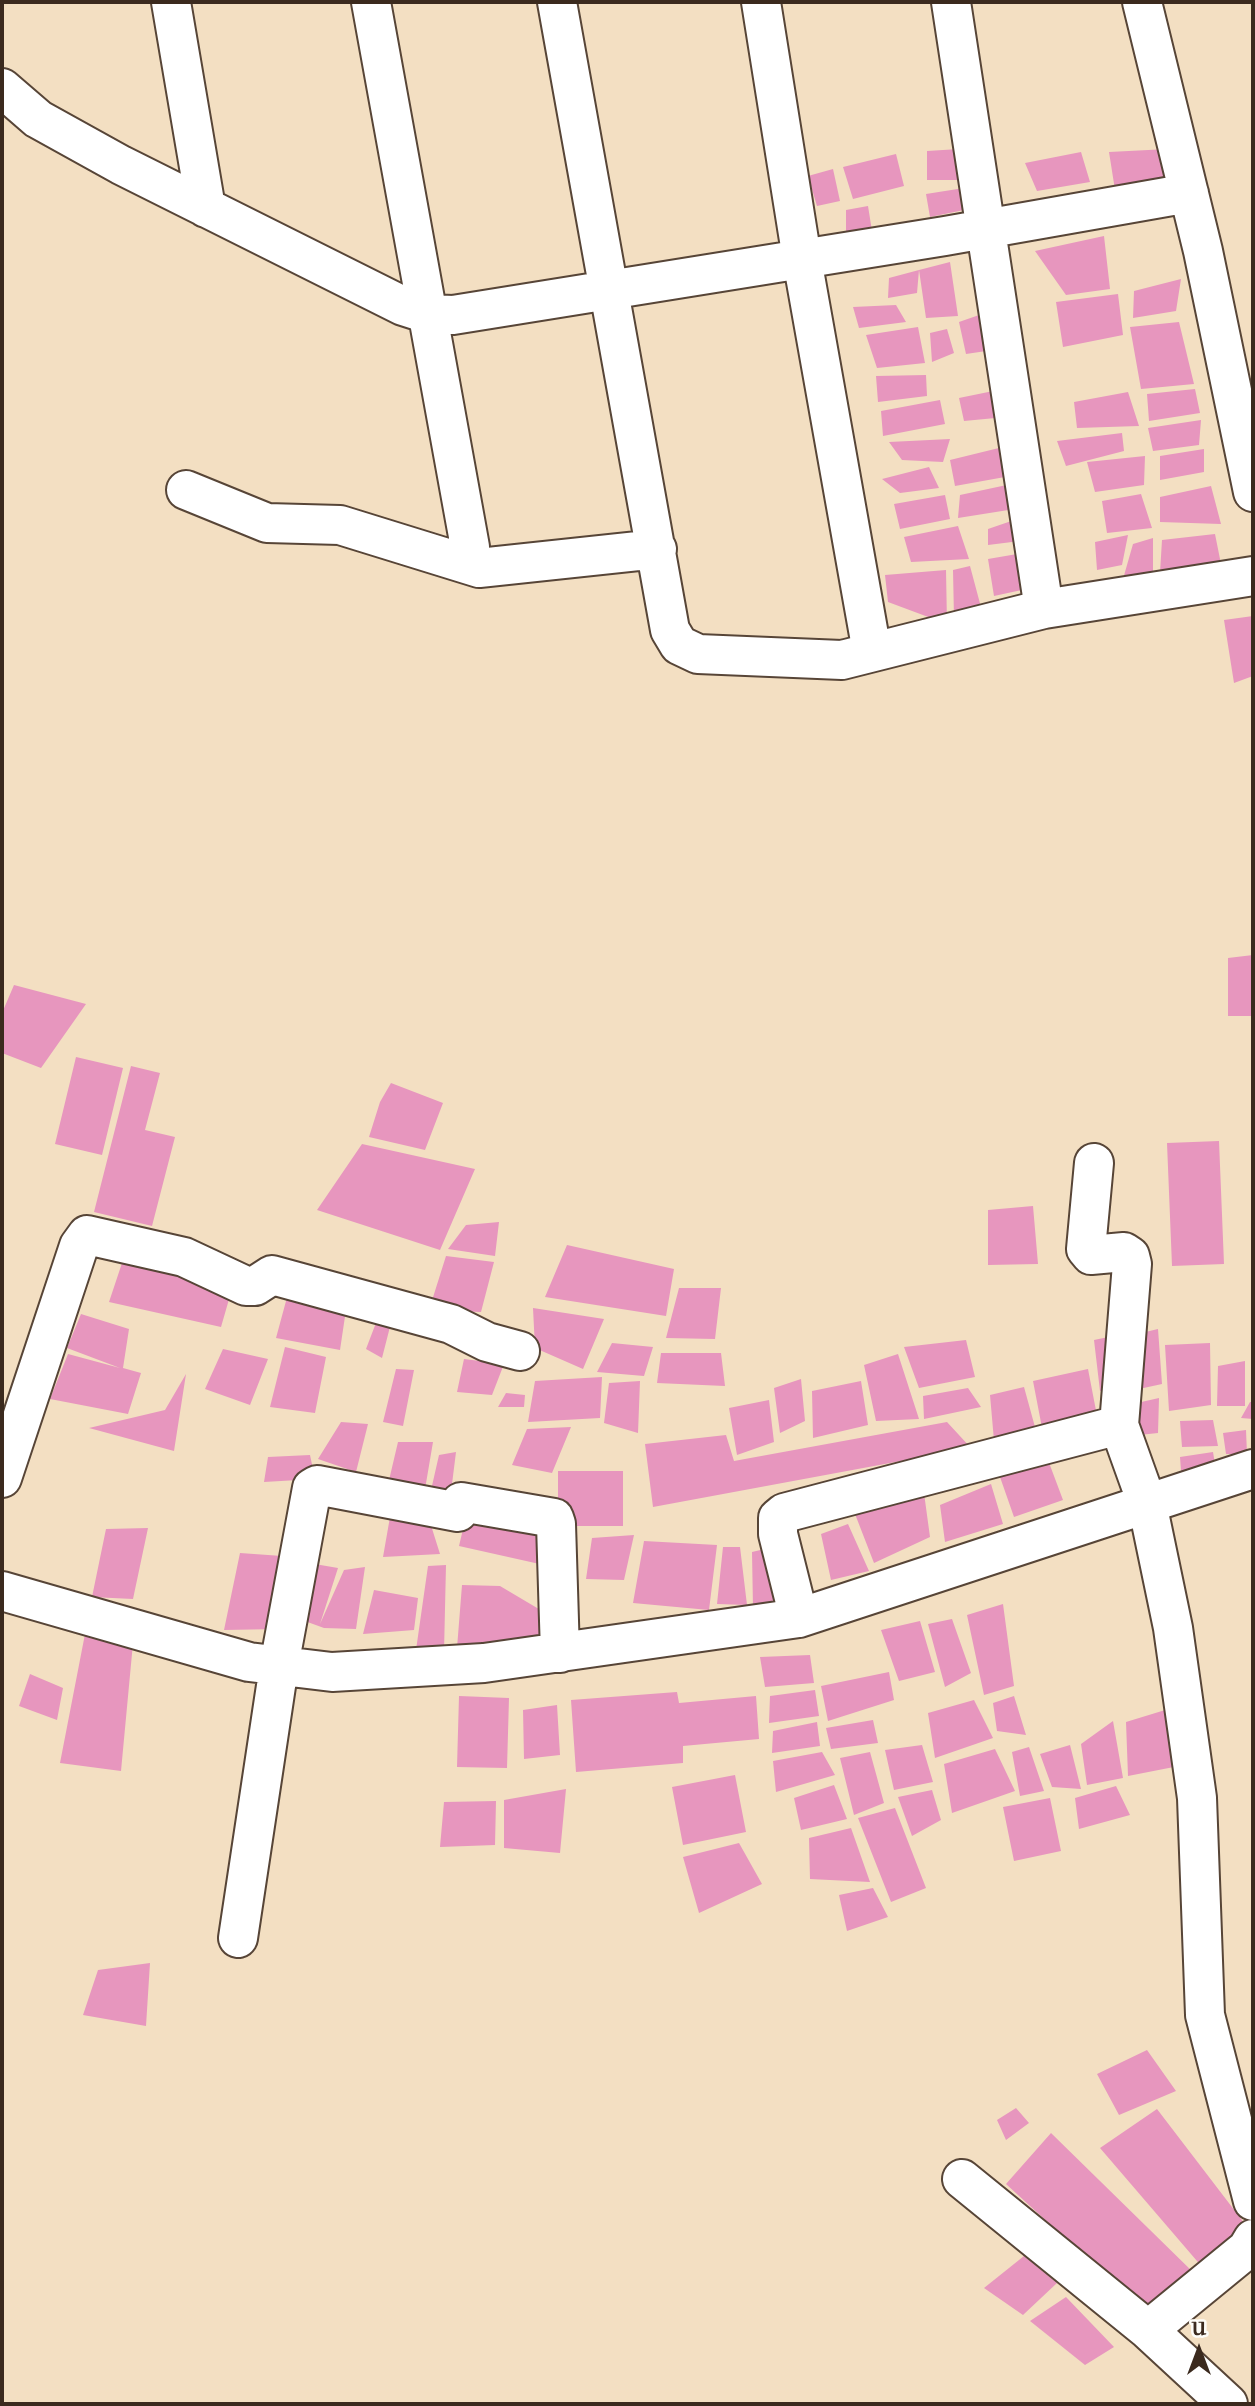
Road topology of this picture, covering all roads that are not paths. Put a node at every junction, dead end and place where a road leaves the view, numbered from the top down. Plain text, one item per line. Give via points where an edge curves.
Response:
1 (171, 2) edge
2 (371, 2) edge
3 (557, 2) edge
4 (761, 2) edge
5 (951, 2) edge
6 (1142, 2) edge
7 (2, 88) edge
8 (1189, 193) junction
9 (206, 208) junction
10 (987, 229) junction
11 (802, 259) junction
12 (610, 290) junction
13 (428, 314) junction
14 (186, 490) dead end
15 (1253, 492) edge
16 (470, 547) dead end
17 (657, 548) junction
18 (1253, 576) edge
19 (1044, 609) junction
20 (872, 652) junction
21 (1094, 1163) dead end
22 (520, 1351) dead end
23 (1119, 1425) junction
24 (1253, 1469) edge
25 (2, 1478) edge
26 (1147, 1503) junction
27 (2, 1591) edge
28 (799, 1619) junction
29 (560, 1653) junction
30 (279, 1666) junction
31 (238, 1938) dead end
32 (962, 2179) dead end
33 (1253, 2201) edge
34 (1253, 2239) edge
35 (1148, 2330) junction
36 (1228, 2404) edge

1 - 9 street
2 - 13 street
3 - 12 street
4 - 11 street
5 - 10 street
6 - 8 street
7 - 9 street via 38,119
8 - 10 street
8 - 15 street
9 - 13 street via 403,306
10 - 11 street
10 - 19 street
11 - 12 street
11 - 20 street
12 - 13 street via 453,315
12 - 17 street
13 - 16 street
14 - 17 street via 267,523 340,525 478,568
17 - 20 street via 672,637 688,651 842,660
18 - 19 street
19 - 20 street
21 - 23 street via 1086,1249 1091,1255 1124,1252 1132,1264
22 - 25 street via 450,1324 272,1275 255,1286 246,1286 184,1257 87,1234 79,1246
23 - 26 street
23 - 28 street via 784,1513 778,1518 778,1534
24 - 26 street
26 - 28 street
26 - 33 street via 1173,1628 1197,1797 1206,2015
27 - 30 street
28 - 29 street
29 - 30 street via 484,1663 332,1672
29 - 30 street via 554,1518 461,1502 458,1512 317,1485 312,1488
30 - 31 street
32 - 35 street
34 - 35 street via 1247,2249
35 - 36 street

